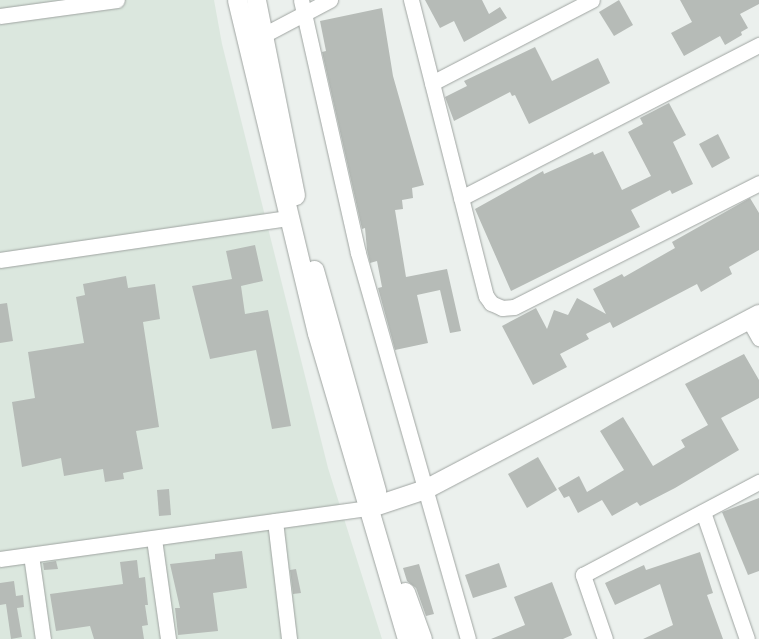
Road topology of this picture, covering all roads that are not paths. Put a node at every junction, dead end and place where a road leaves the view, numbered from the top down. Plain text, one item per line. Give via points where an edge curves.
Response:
1 (117, 0) edge
2 (236, 0) edge
3 (256, 0) edge
4 (330, 0) edge
5 (411, 0) edge
6 (592, 0) edge
7 (302, 7) edge
8 (0, 16) edge
9 (254, 41) junction
10 (759, 45) edge
11 (432, 83) junction
12 (759, 183) edge
13 (461, 198) junction
14 (289, 218) junction
15 (0, 260) edge
16 (754, 317) edge
17 (759, 338) edge
18 (759, 482) edge
19 (425, 489) junction
20 (374, 506) junction
21 (702, 512) junction
22 (275, 521) junction
23 (154, 539) junction
24 (31, 555) junction
25 (0, 559) edge
26 (43, 639) edge
27 (168, 639) edge
28 (289, 639) edge
29 (407, 639) edge
30 (422, 639) edge
31 (468, 639) edge
32 (605, 639) edge
33 (746, 639) edge

1 - 8 street
2 - 9 street
3 - 9 street
4 - 7 street
5 - 11 street
6 - 11 street
7 - 9 street
7 - 19 street via 358,253
9 - 14 street
9 - 20 street
10 - 13 street
11 - 13 street
12 - 13 street via 514,307 502,308 491,303 486,296
14 - 15 street
14 - 20 street
16 - 17 street
16 - 19 street
18 - 21 street
19 - 20 street
19 - 31 street
20 - 22 street
20 - 29 street
20 - 30 street
21 - 32 street via 583,575
21 - 33 street
22 - 23 street
22 - 28 street
23 - 24 street
23 - 27 street
24 - 25 street
24 - 26 street

